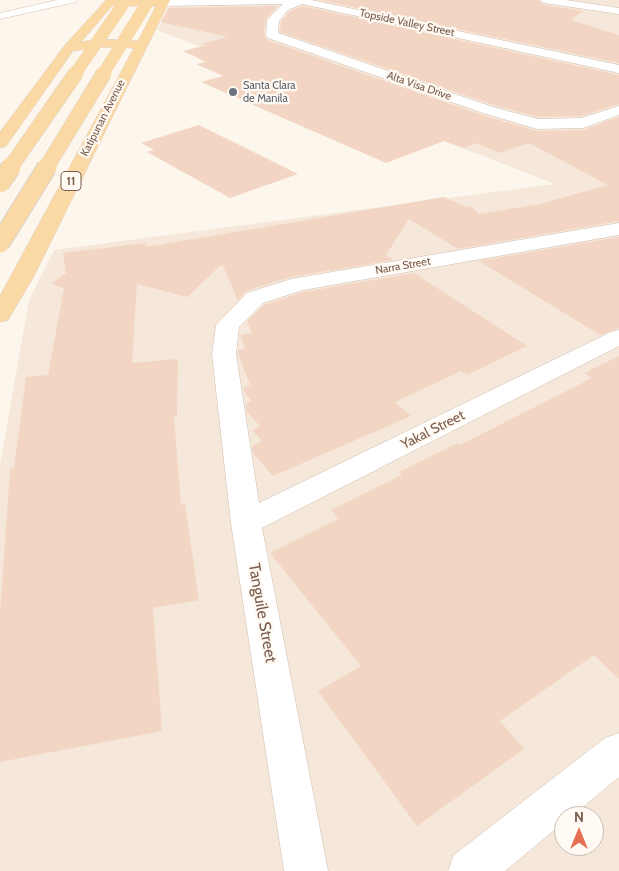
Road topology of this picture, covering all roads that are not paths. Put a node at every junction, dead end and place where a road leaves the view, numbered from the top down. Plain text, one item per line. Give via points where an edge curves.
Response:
1 (72, 0) edge
2 (95, 0) edge
3 (126, 0) edge
4 (303, 0) edge
5 (544, 0) edge
6 (159, 1) edge
7 (111, 2) edge
8 (619, 11) edge
9 (0, 16) edge
10 (93, 19) junction
11 (80, 35) junction
12 (144, 39) junction
13 (69, 48) junction
14 (619, 69) edge
15 (619, 110) edge
16 (0, 143) edge
17 (0, 183) edge
18 (619, 230) edge
19 (0, 243) edge
20 (0, 315) edge
21 (619, 337) edge
22 (224, 354) joint
23 (246, 523) junction
24 (619, 752) edge
25 (306, 871) edge
26 (470, 871) edge

1 - 9 street
2 - 10 main road
3 - 17 main road, bridge
4 - 6 street, Topside Valley Street
4 - 14 street, Topside Valley Street
4 - 15 street, Alta Visa Drive via 278,14 272,35 537,124 583,123
5 - 8 street
6 - 7 main road
6 - 12 main road, Katipunan Avenue / 11
6 - 19 main road, Katipunan Avenue / 11, bridge
7 - 10 main road
10 - 11 main road
11 - 12 main road via 114,40
11 - 13 main road
12 - 13 main road
12 - 20 main road, Katipunan Avenue / 11
13 - 16 main road
18 - 22 street, Narra Street via 300,284 255,298 228,325
21 - 23 street, Yakal Street
22 - 23 street, Tanguile Street
23 - 25 street, Tanguile Street
24 - 26 street

